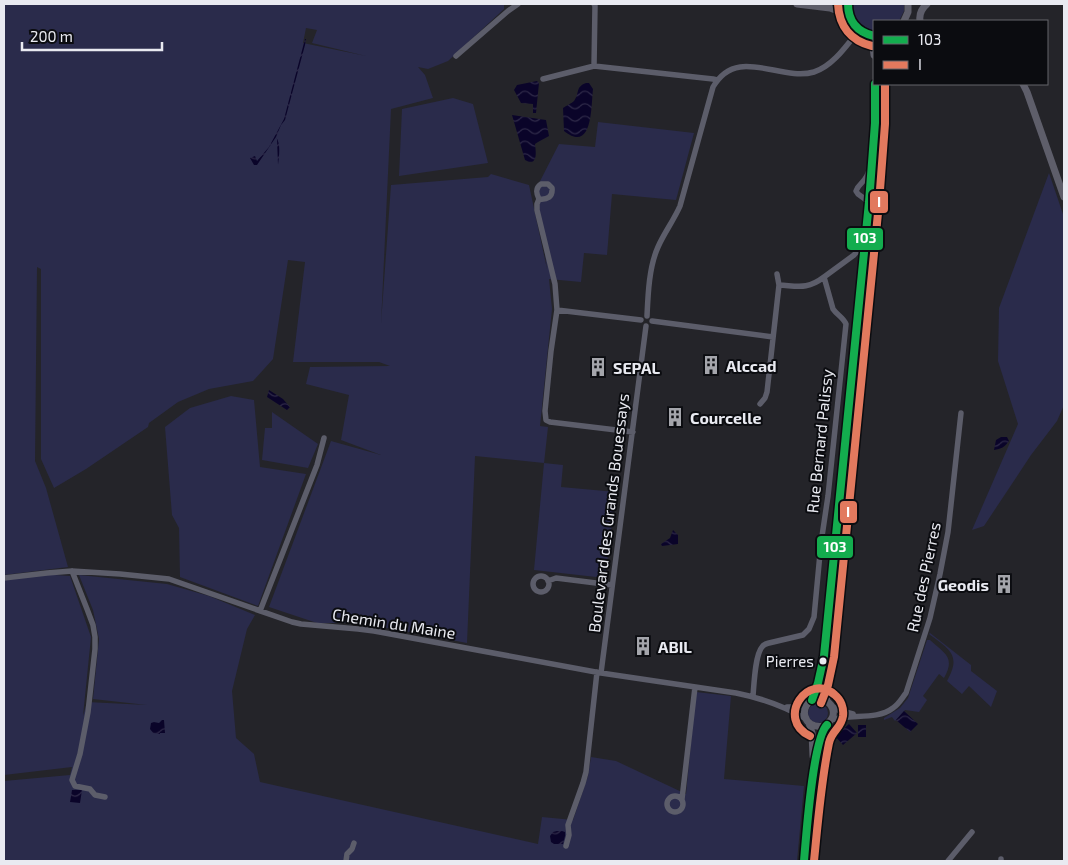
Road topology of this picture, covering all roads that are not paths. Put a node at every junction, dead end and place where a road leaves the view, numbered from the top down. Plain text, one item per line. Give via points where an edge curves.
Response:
1 (518, 4) edge
2 (594, 4) edge
3 (797, 4) edge
4 (848, 4) edge
5 (916, 4) edge
6 (927, 4) edge
7 (849, 15) junction
8 (907, 15) edge
9 (920, 20) edge
10 (859, 30) junction
11 (872, 36) edge
12 (456, 56) dead end
13 (594, 66) junction
14 (543, 79) dead end
15 (717, 80) junction
16 (877, 85) edge
17 (1024, 85) edge
18 (874, 143) junction
19 (1064, 197) edge
20 (539, 198) dead end
21 (869, 202) junction
22 (866, 233) junction
23 (777, 274) dead end
24 (824, 278) junction
25 (779, 285) junction
26 (557, 310) junction
27 (647, 316) junction
28 (641, 320) junction
29 (652, 322) junction
30 (646, 326) junction
31 (773, 337) junction
32 (760, 404) dead end
33 (961, 413) dead end
34 (633, 432) junction
35 (324, 438) dead end
36 (72, 571) junction
37 (4, 578) edge
38 (548, 581) dead end
39 (612, 585) junction
40 (260, 611) junction
41 (824, 656) junction
42 (599, 672) junction
43 (695, 687) junction
44 (753, 696) junction
45 (810, 703) junction
46 (829, 704) junction
47 (783, 706) junction
48 (863, 716) junction
49 (831, 720) junction
50 (808, 721) junction
51 (824, 726) junction
52 (813, 772) junction
53 (105, 797) dead end
54 (682, 799) dead end
55 (972, 832) dead end
56 (354, 842) dead end
57 (566, 846) dead end
58 (346, 861) edge
59 (804, 861) edge
60 (948, 861) edge

1 - 12 street
2 - 13 street
3 - 7 main road via 830,8
4 - 7 main road
5 - 8 main road
6 - 9 main road via 922,9
7 - 10 main road
10 - 11 main road
10 - 15 street via 833,60 816,71 798,74 746,66 732,69
13 - 14 street
13 - 15 street
15 - 27 street via 680,206 655,254
16 - 18 main road
17 - 19 main road
18 - 21 main road
18 - 21 street via 868,174 856,191
20 - 26 street via 537,210 555,284
21 - 22 main road
22 - 24 street via 854,255
22 - 41 main road
23 - 25 street
24 - 25 street via 809,286
24 - 44 street, Rue Bernard Palissy via 833,309 846,324 814,617 803,635 760,648
25 - 31 street
26 - 28 street
26 - 34 street via 546,420
27 - 28 street
27 - 29 street
28 - 30 street
29 - 30 street
29 - 31 street
30 - 34 street, Boulevard des Grands Bouessays
31 - 32 street via 767,392
33 - 48 street, Rue des Pierres via 948,532 930,618 910,683 893,708 885,713
34 - 39 street, Boulevard des Grands Bouessays
35 - 40 street
36 - 37 street, Chemin du Maine
36 - 40 street, Chemin du Maine via 169,579
36 - 53 street via 88,609 95,637 88,712 72,780 75,786 90,788 95,795
38 - 39 street via 556,578
39 - 42 street, Boulevard des Grands Bouessays
40 - 42 street, Chemin du Maine via 300,624 374,631
41 - 45 main road
41 - 46 main road via 824,684
42 - 43 street, Chemin du Maine
42 - 57 street, Boulevard des Grands Bouessays via 586,772 568,825 570,835
43 - 44 street, Chemin du Maine
43 - 54 street
44 - 47 street, Chemin du Maine
45 - 46 main road via 822,699
45 - 47 street, Chemin du Maine
45 - 50 main road via 805,714
46 - 48 street, Rue des Pierres via 838,710
46 - 49 main road via 833,714
47 - 50 street, Chemin du Maine
48 - 49 street, Rue des Pierres
49 - 51 main road
50 - 51 main road via 813,726
50 - 52 main road via 813,742
51 - 52 main road
52 - 59 main road
55 - 60 street
56 - 58 street

